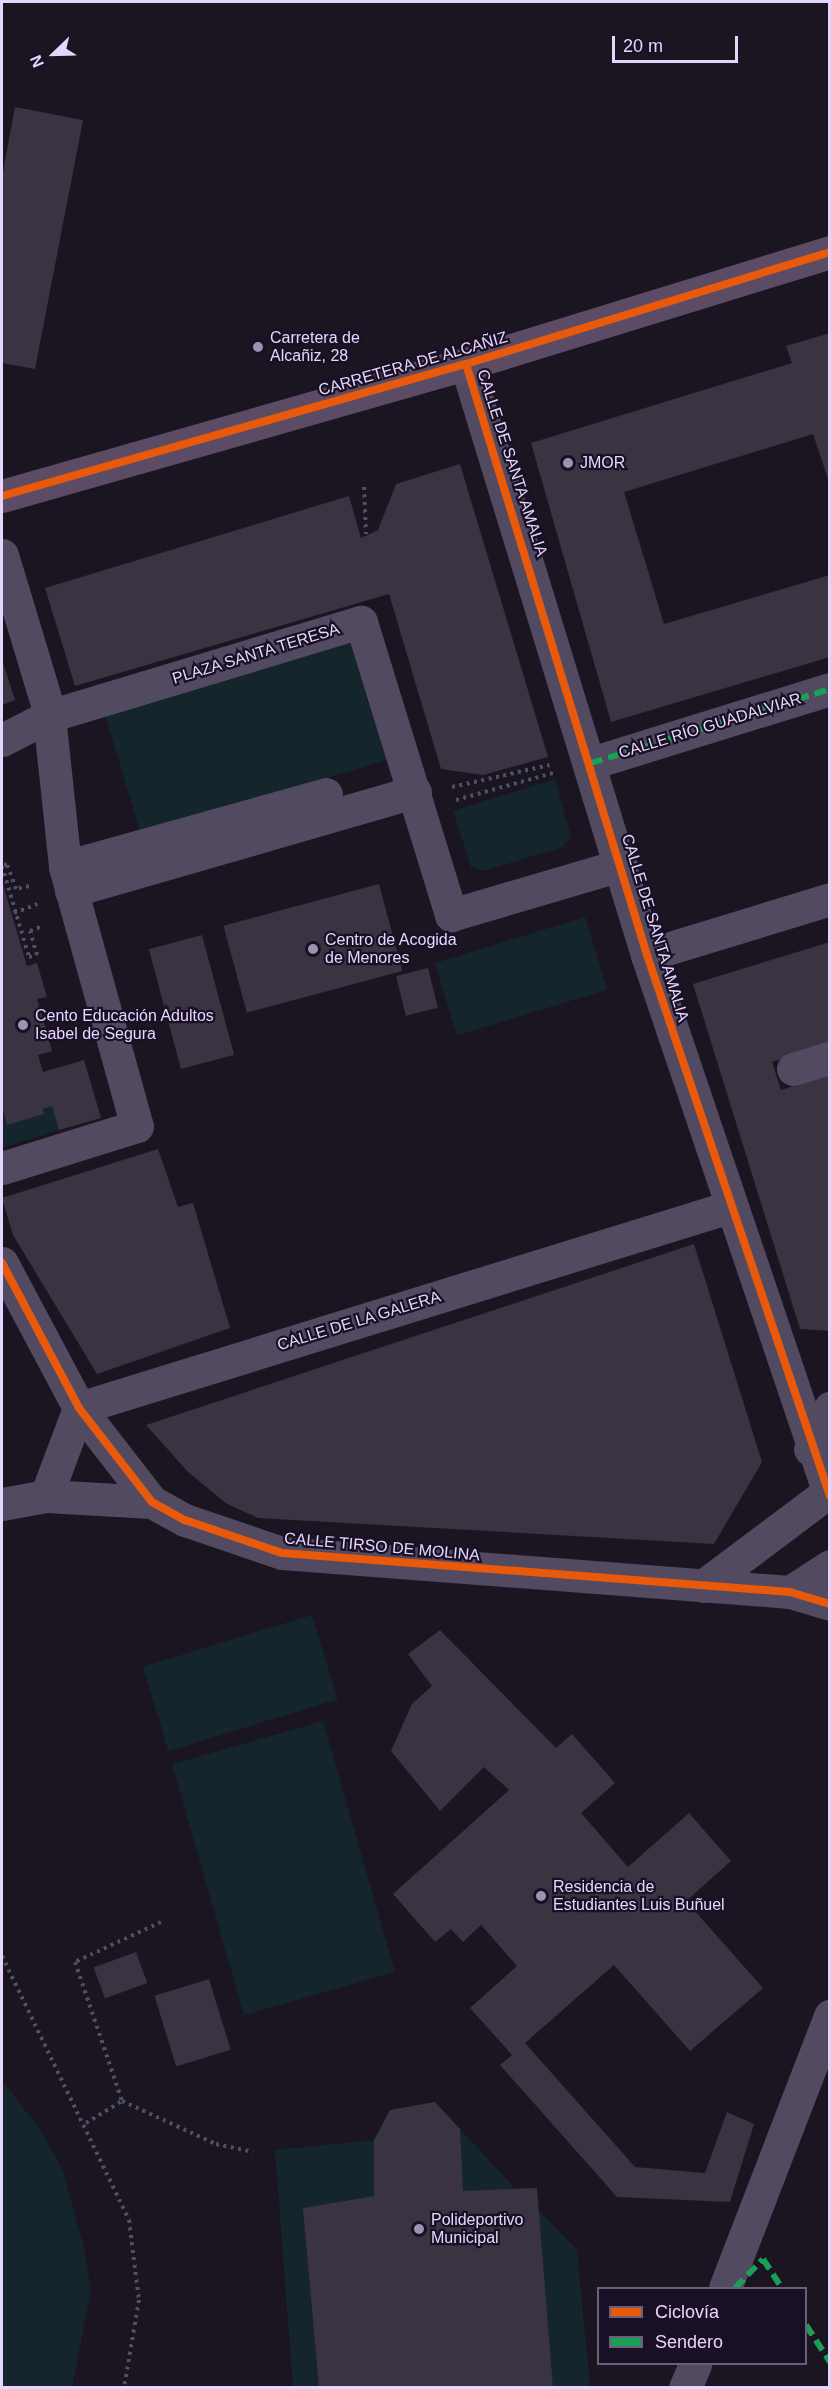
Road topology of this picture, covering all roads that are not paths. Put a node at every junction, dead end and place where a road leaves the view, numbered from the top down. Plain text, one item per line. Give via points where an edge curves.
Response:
1 (830, 252) edge
2 (466, 364) junction
3 (2, 496) edge
4 (2, 555) edge
5 (830, 689) edge
6 (49, 716) junction
7 (2, 740) edge
8 (591, 763) junction
9 (421, 790) junction
10 (621, 865) junction
11 (72, 891) junction
12 (830, 899) edge
13 (647, 956) junction
14 (830, 1059) edge
15 (794, 1069) dead end
16 (2, 1168) edge
17 (729, 1207) junction
18 (2, 1263) edge
19 (79, 1408) junction
20 (830, 1408) edge
21 (810, 1449) junction
22 (829, 1494) edge
23 (46, 1496) junction
24 (152, 1502) junction
25 (2, 1504) edge
26 (830, 1566) edge
27 (703, 1586) junction
28 (790, 1592) junction
29 (830, 1604) edge
30 (830, 2016) edge
31 (726, 2287) edge
32 (694, 2365) edge
33 (685, 2388) edge

1 - 2 main road, CARRETERA DE ALCAÑIZ
2 - 3 main road, CARRETERA DE ALCAÑIZ
2 - 8 street, CALLE DE SANTA AMALIA
4 - 6 street
5 - 8 street, CALLE RÍO GUADALVIAR
6 - 7 street
6 - 9 street, PLAZA SANTA TERESA via 361,622
6 - 11 street
8 - 10 street, CALLE DE SANTA AMALIA
9 - 10 street, PLAZA SANTA TERESA via 450,915
9 - 11 street
10 - 13 street, CALLE DE SANTA AMALIA
11 - 16 street via 137,1126
12 - 13 street
13 - 17 street, CALLE DE SANTA AMALIA
14 - 15 street
17 - 19 street, CALLE DE LA GALERA
17 - 21 street, CALLE DE SANTA AMALIA
18 - 19 street, CALLE TIRSO DE MOLINA
19 - 23 street
19 - 24 street, CALLE TIRSO DE MOLINA
20 - 21 street
21 - 22 street, CALLE DE SANTA AMALIA
22 - 27 street
23 - 24 street
23 - 25 street
24 - 27 street, CALLE TIRSO DE MOLINA via 218,1533 282,1553
26 - 28 street
27 - 28 street, CALLE TIRSO DE MOLINA
28 - 29 street, CALLE TIRSO DE MOLINA
30 - 31 street
32 - 33 street

